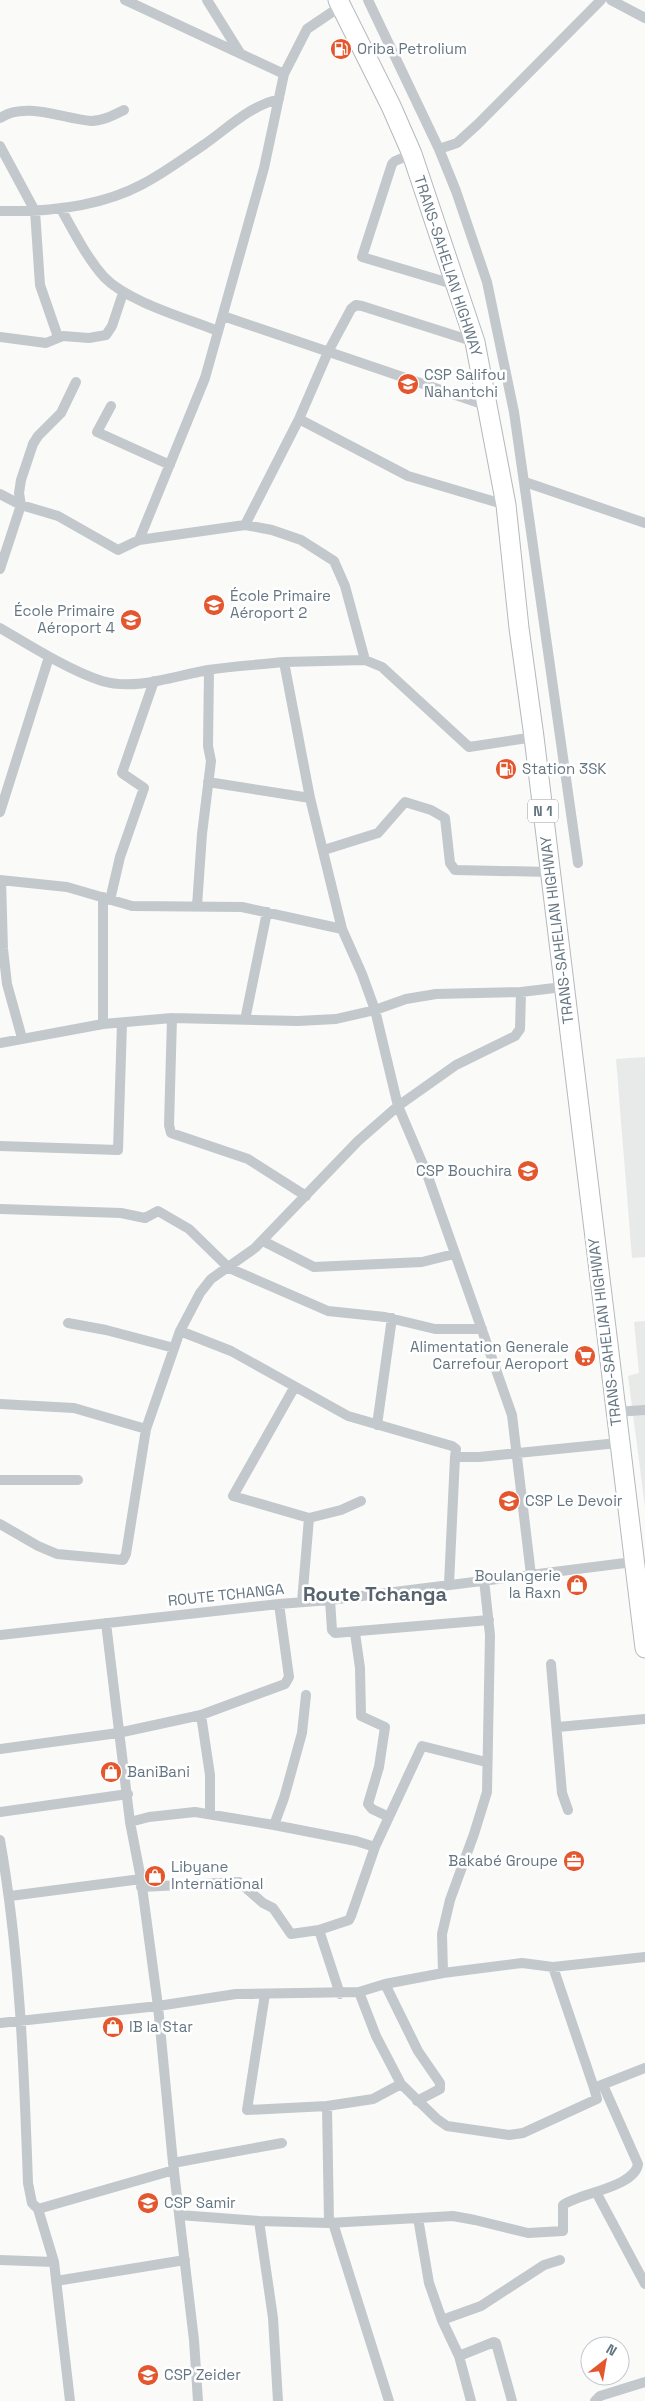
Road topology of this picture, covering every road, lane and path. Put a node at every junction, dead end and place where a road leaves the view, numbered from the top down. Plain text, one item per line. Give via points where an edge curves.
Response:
1 (125, 0) edge
2 (207, 0) edge
3 (368, 0) edge
4 (601, 0) edge
5 (611, 0) edge
6 (339, 3) edge
7 (645, 18) edge
8 (240, 54) junction
9 (284, 74) junction
10 (279, 99) junction
11 (124, 110) dead end
12 (0, 118) edge
13 (0, 146) edge
14 (439, 149) junction
15 (412, 154) junction
16 (61, 209) junction
17 (0, 210) edge
18 (35, 212) junction
19 (456, 285) junction
20 (123, 293) junction
21 (223, 316) junction
22 (218, 332) junction
23 (0, 337) edge
24 (58, 337) junction
25 (475, 342) junction
26 (328, 352) junction
27 (76, 382) dead end
28 (110, 406) dead end
29 (488, 406) junction
30 (299, 419) junction
31 (170, 465) junction
32 (525, 482) junction
33 (0, 494) edge
34 (21, 505) junction
35 (506, 505) junction
36 (645, 524) edge
37 (246, 525) junction
38 (139, 540) junction
39 (0, 569) edge
40 (0, 628) edge
41 (49, 657) junction
42 (365, 660) junction
43 (284, 662) junction
44 (209, 670) junction
45 (154, 681) junction
46 (534, 737) junction
47 (208, 782) junction
48 (310, 798) junction
49 (0, 812) edge
50 (324, 850) junction
51 (578, 863) dead end
52 (550, 872) junction
53 (0, 880) edge
54 (106, 899) junction
55 (196, 906) junction
56 (268, 912) junction
57 (342, 929) junction
58 (563, 988) junction
59 (520, 992) junction
60 (375, 1010) junction
61 (172, 1018) junction
62 (245, 1020) junction
63 (122, 1023) junction
64 (102, 1024) junction
65 (22, 1038) junction
66 (0, 1043) edge
67 (398, 1106) junction
68 (0, 1146) edge
69 (306, 1196) junction
70 (0, 1208) edge
71 (263, 1241) junction
72 (454, 1254) junction
73 (229, 1268) junction
74 (392, 1318) junction
75 (68, 1324) dead end
76 (482, 1330) junction
77 (180, 1331) junction
78 (174, 1348) junction
79 (294, 1388) junction
80 (0, 1404) edge
81 (645, 1410) edge
82 (615, 1412) junction
83 (377, 1425) junction
84 (146, 1429) junction
85 (618, 1443) junction
86 (518, 1453) junction
87 (455, 1457) junction
88 (0, 1480) edge
89 (78, 1480) dead end
90 (361, 1501) dead end
91 (309, 1518) junction
92 (0, 1524) edge
93 (638, 1571) edge
94 (530, 1575) junction
95 (484, 1580) junction
96 (449, 1584) junction
97 (330, 1600) junction
98 (302, 1602) junction
99 (279, 1604) junction
100 (489, 1620) junction
101 (106, 1623) junction
102 (354, 1632) junction
103 (0, 1635) edge
104 (645, 1648) edge
105 (551, 1664) dead end
106 (306, 1695) dead end
107 (201, 1715) junction
108 (645, 1719) edge
109 (558, 1727) junction
110 (118, 1733) junction
111 (0, 1748) edge
112 (486, 1762) junction
113 (128, 1794) junction
114 (568, 1810) dead end
115 (0, 1812) edge
116 (210, 1813) junction
117 (389, 1817) junction
118 (130, 1822) junction
119 (274, 1825) junction
120 (0, 1840) edge
121 (375, 1847) junction
122 (141, 1883) junction
123 (10, 1896) junction
124 (319, 1930) junction
125 (645, 1957) edge
126 (553, 1967) junction
127 (443, 1973) junction
128 (385, 1984) junction
129 (359, 1992) junction
130 (265, 1994) junction
131 (340, 1994) junction
132 (158, 2006) junction
133 (21, 2021) junction
134 (0, 2023) edge
135 (645, 2068) edge
136 (401, 2084) junction
137 (598, 2087) junction
138 (417, 2101) junction
139 (327, 2106) junction
140 (282, 2143) dead end
141 (174, 2167) junction
142 (596, 2192) junction
143 (38, 2209) junction
144 (179, 2214) junction
145 (418, 2218) junction
146 (259, 2221) junction
147 (331, 2223) junction
148 (0, 2260) edge
149 (185, 2260) junction
150 (560, 2260) dead end
151 (54, 2262) junction
152 (56, 2281) junction
153 (645, 2284) edge
154 (442, 2320) junction
155 (459, 2356) junction
156 (645, 2382) edge
157 (70, 2401) edge
158 (198, 2401) edge
159 (278, 2401) edge
160 (389, 2401) edge
161 (471, 2401) edge
162 (512, 2401) edge
163 (595, 2401) edge

1 - 8 street
2 - 8 street
3 - 14 street
4 - 14 street via 478,124 457,143
5 - 7 street
6 - 9 street via 307,29
6 - 15 highway, TRANS-SAHELIAN HIGHWAY / N 1
8 - 9 street
9 - 10 street
10 - 16 street via 258,105 143,184 126,192
10 - 21 street via 264,168
11 - 12 street via 92,121 22,110
13 - 18 street
14 - 32 street via 487,282
15 - 19 highway, TRANS-SAHELIAN HIGHWAY / N 1
15 - 19 street via 392,164 362,257
16 - 18 street
16 - 20 street via 104,277
17 - 18 street
18 - 24 street via 40,285
19 - 25 highway, TRANS-SAHELIAN HIGHWAY / N 1
20 - 22 street
20 - 24 street via 109,334 89,338
21 - 22 street
21 - 26 street
22 - 31 street via 205,378
23 - 24 street via 46,343
25 - 26 street via 356,305 347,315
25 - 29 highway, TRANS-SAHELIAN HIGHWAY / N 1
26 - 29 street
26 - 30 street
27 - 34 street via 61,413 33,444 21,480
28 - 31 street via 98,432
29 - 35 highway, TRANS-SAHELIAN HIGHWAY / N 1
30 - 35 street via 408,476
30 - 37 street
31 - 38 street
32 - 36 street
32 - 51 street
33 - 34 street
34 - 38 street via 58,516 118,550
34 - 39 street
35 - 46 highway, TRANS-SAHELIAN HIGHWAY / N 1
37 - 38 street
37 - 42 street via 301,540 334,561 345,586
40 - 41 street
41 - 45 street via 101,680 120,684
41 - 49 street
42 - 43 street
42 - 46 street via 382,667 469,747
43 - 44 street
43 - 48 street
44 - 45 street
44 - 47 street via 208,746 211,761
45 - 54 street via 122,773 144,788
46 - 52 highway, TRANS-SAHELIAN HIGHWAY / N 1
47 - 48 street
47 - 55 street
48 - 50 street
50 - 52 street via 378,833 405,802 445,818 450,863 455,870
50 - 57 street
52 - 58 highway, TRANS-SAHELIAN HIGHWAY / N 1
53 - 54 street via 45,883
53 - 65 street via 7,984
54 - 55 street via 150,908
54 - 64 street
55 - 56 street via 229,905
56 - 57 street
56 - 62 street
57 - 60 street
58 - 59 street
58 - 82 highway, TRANS-SAHELIAN HIGHWAY / N 1
59 - 60 street via 436,994 406,999
59 - 67 street via 520,1029 515,1036 456,1065
60 - 62 street via 336,1019
60 - 67 street
61 - 62 street
61 - 63 street
61 - 69 street via 171,1133 248,1159
63 - 64 street
63 - 68 street via 118,1150
64 - 65 street
65 - 66 street
67 - 69 street via 358,1141
67 - 72 street via 427,1174
69 - 71 street
70 - 73 street via 121,1213 145,1218 158,1211 189,1229
71 - 72 street via 314,1267 422,1262
71 - 73 street
72 - 76 street
73 - 74 street via 328,1311
73 - 77 street via 204,1286
74 - 76 street via 435,1329
74 - 83 street
75 - 78 street via 106,1330
76 - 86 street via 512,1414
77 - 78 street
77 - 79 street via 231,1351
78 - 84 street
79 - 83 street via 348,1416
79 - 91 street via 233,1496
80 - 84 street via 74,1408
81 - 82 street
82 - 85 highway, TRANS-SAHELIAN HIGHWAY / N 1
83 - 87 street via 452,1446 456,1449
84 - 92 street via 123,1560 57,1554
85 - 86 street
85 - 93 highway, TRANS-SAHELIAN HIGHWAY / N 1
86 - 87 street
86 - 94 street
87 - 96 street
88 - 89 street
90 - 91 street
91 - 98 street
93 - 94 street, ROUTE TCHANGA
93 - 104 highway, TRANS-SAHELIAN HIGHWAY / N 1
94 - 95 street, ROUTE TCHANGA
95 - 96 street, ROUTE TCHANGA
95 - 100 street
96 - 97 street, ROUTE TCHANGA
97 - 98 street, ROUTE TCHANGA
97 - 102 street via 333,1633
98 - 99 street, ROUTE TCHANGA
99 - 101 street, ROUTE TCHANGA
99 - 107 street via 288,1682
100 - 102 street
100 - 112 street
101 - 103 street, ROUTE TCHANGA
101 - 110 street
102 - 117 street via 360,1668 360,1716 384,1727 379,1767 368,1804
105 - 109 street
106 - 119 street via 302,1733
107 - 110 street
107 - 116 street via 210,1775
108 - 109 street
109 - 114 street via 562,1793
110 - 111 street
110 - 113 street
112 - 117 street via 422,1746
112 - 127 street via 487,1792 482,1813 450,1900 442,1934
113 - 115 street
113 - 118 street
116 - 118 street via 193,1812
116 - 119 street
117 - 121 street
118 - 122 street
119 - 121 street
120 - 123 street
121 - 124 street via 351,1916
122 - 123 street
122 - 124 street via 239,1882 273,1908 291,1934
122 - 132 street
123 - 133 street
124 - 131 street
125 - 126 street
126 - 127 street via 522,1963
126 - 137 street
127 - 128 street
128 - 129 street
128 - 138 street via 418,2051 440,2083 440,2089
129 - 131 street
129 - 136 street via 376,2036
130 - 131 street
130 - 132 street via 236,1994
130 - 139 street via 247,2110
132 - 133 street
132 - 141 street
133 - 134 street
133 - 143 street via 28,2183 32,2204
135 - 137 street
136 - 138 street
136 - 139 street via 373,2099
137 - 138 street via 597,2099 523,2133 509,2135 447,2126
137 - 142 street via 638,2164 635,2174
139 - 147 street
140 - 141 street
141 - 143 street
141 - 144 street
142 - 145 street via 563,2205 565,2229 562,2232 528,2233 453,2216
142 - 153 street
143 - 151 street
144 - 146 street
144 - 149 street
145 - 147 street
145 - 154 street via 429,2283
146 - 147 street
146 - 159 street via 273,2318
147 - 160 street
148 - 151 street
149 - 152 street
149 - 158 street
150 - 154 street via 544,2266 482,2306
151 - 152 street
152 - 157 street
154 - 155 street
155 - 161 street
155 - 162 street via 496,2343
156 - 163 street via 600,2396

